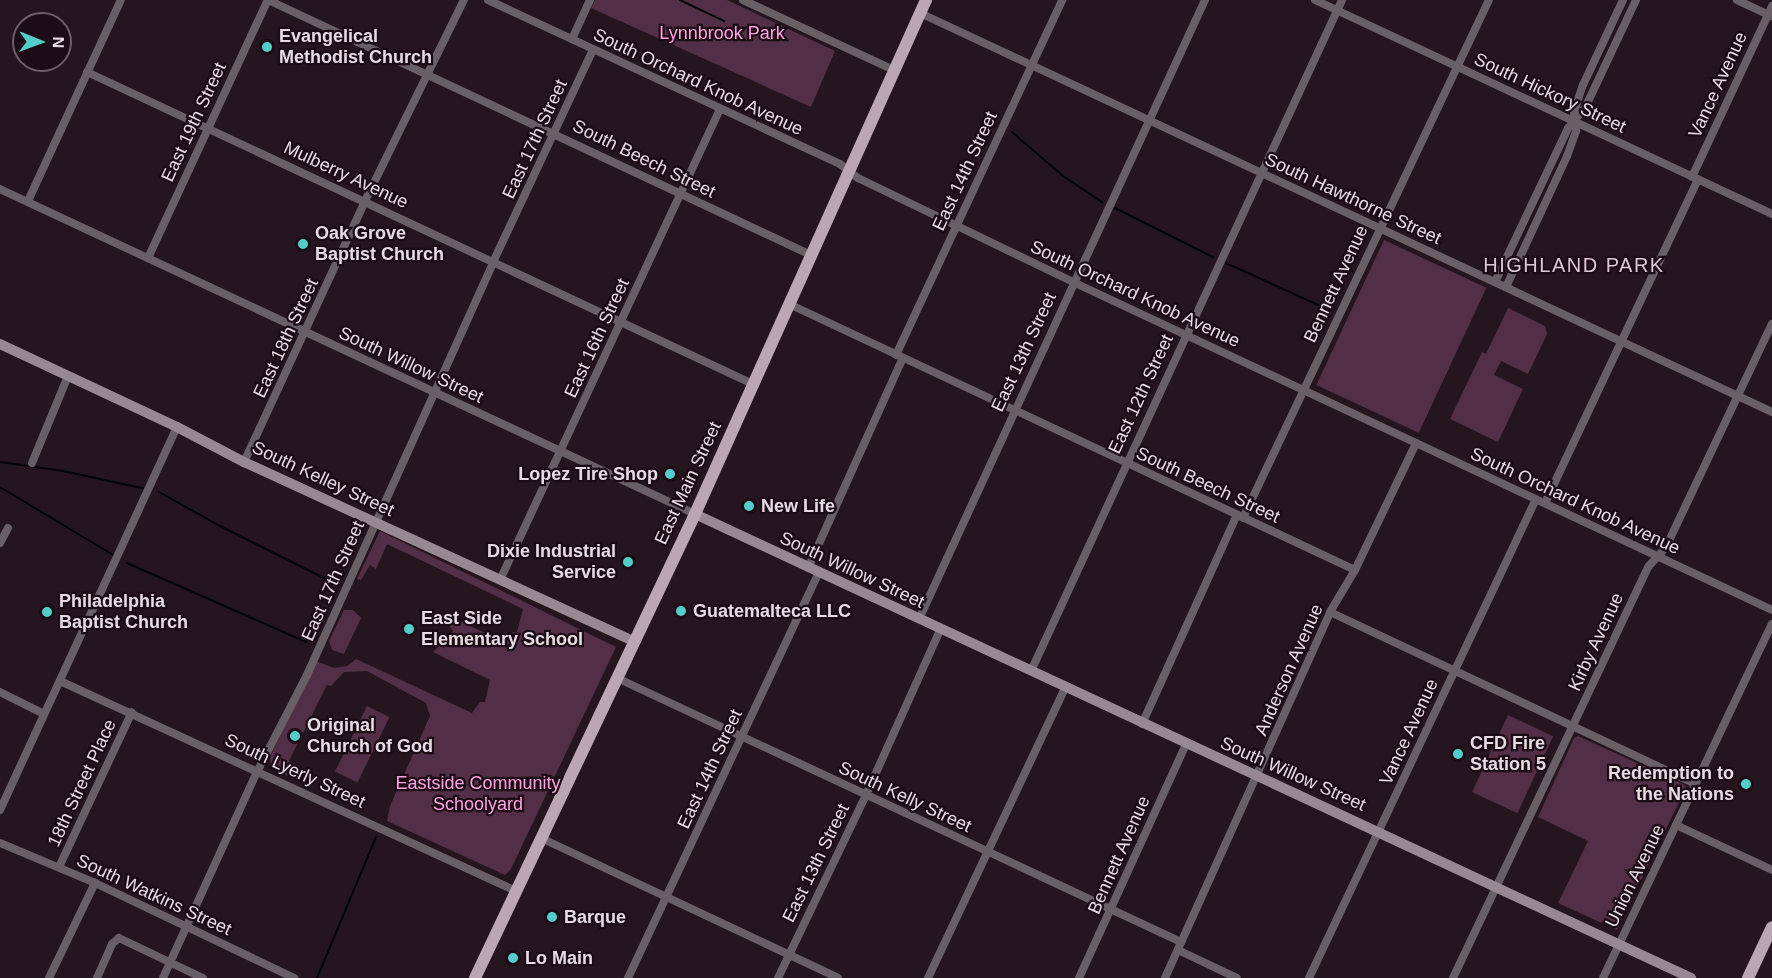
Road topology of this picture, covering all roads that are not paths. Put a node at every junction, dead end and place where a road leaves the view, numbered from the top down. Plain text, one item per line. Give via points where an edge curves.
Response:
1 (121, 0) edge
2 (268, 0) edge
3 (464, 0) edge
4 (488, 0) edge
5 (590, 0) edge
6 (742, 0) edge
7 (926, 0) edge
8 (1062, 0) edge
9 (1205, 0) edge
10 (1315, 0) edge
11 (1342, 0) edge
12 (1489, 0) edge
13 (1623, 0) edge
14 (1636, 0) edge
15 (1737, 0) edge
16 (1772, 6) edge
17 (1337, 10) junction
18 (920, 13) junction
19 (1770, 15) edge
20 (572, 39) junction
21 (593, 50) junction
22 (1032, 65) junction
23 (1458, 67) junction
24 (894, 70) junction
25 (87, 72) junction
26 (428, 75) junction
27 (720, 109) junction
28 (1149, 120) junction
29 (1575, 122) junction
30 (207, 127) junction
31 (554, 133) junction
32 (849, 171) junction
33 (1260, 172) junction
34 (1695, 178) junction
35 (0, 189) edge
36 (681, 194) junction
37 (28, 201) junction
38 (366, 201) junction
39 (1772, 214) edge
40 (957, 226) junction
41 (1379, 228) junction
42 (811, 255) junction
43 (148, 258) junction
44 (494, 260) junction
45 (1073, 282) junction
46 (1495, 282) junction
47 (1506, 287) junction
48 (789, 304) junction
49 (621, 321) junction
50 (1772, 324) edge
51 (306, 333) junction
52 (1185, 334) junction
53 (1622, 341) junction
54 (0, 344) edge
55 (900, 357) junction
56 (68, 376) junction
57 (753, 384) junction
58 (1303, 390) junction
59 (433, 393) junction
60 (1738, 396) junction
61 (1013, 410) junction
62 (1772, 412) edge
63 (177, 427) junction
64 (1416, 443) junction
65 (559, 453) junction
66 (244, 462) junction
67 (1126, 463) junction
68 (32, 464) dead end
69 (1536, 499) junction
70 (1545, 503) junction
71 (695, 514) junction
72 (1240, 516) junction
73 (376, 522) junction
74 (8, 528) dead end
75 (0, 543) edge
76 (1658, 557) junction
77 (808, 567) junction
78 (1355, 570) junction
79 (819, 573) junction
80 (500, 580) junction
81 (1772, 610) edge
82 (1330, 612) junction
83 (919, 619) junction
84 (1772, 624) edge
85 (940, 630) junction
86 (634, 641) junction
87 (1031, 671) junction
88 (1454, 671) junction
89 (617, 678) junction
90 (60, 681) junction
91 (1065, 688) junction
92 (0, 692) edge
93 (132, 712) junction
94 (44, 714) junction
95 (1142, 724) junction
96 (1573, 725) junction
97 (742, 737) junction
98 (1186, 744) junction
99 (258, 770) junction
100 (1257, 777) junction
101 (1695, 784) junction
102 (866, 795) junction
103 (0, 810) edge
104 (1676, 825) junction
105 (1379, 831) junction
106 (541, 838) junction
107 (0, 843) edge
108 (988, 852) junction
109 (59, 867) junction
110 (1772, 870) edge
111 (95, 883) junction
112 (1497, 886) junction
113 (516, 891) junction
114 (666, 897) junction
115 (1111, 910) junction
116 (187, 927) junction
117 (1772, 927) edge
118 (1619, 944) junction
119 (1180, 946) junction
120 (788, 955) junction
121 (170, 963) junction
122 (49, 978) edge
123 (97, 978) edge
124 (163, 978) edge
125 (203, 978) edge
126 (294, 978) edge
127 (475, 978) edge
128 (628, 978) edge
129 (778, 978) edge
130 (838, 978) edge
131 (928, 978) edge
132 (1079, 978) edge
133 (1165, 978) edge
134 (1237, 978) edge
135 (1309, 978) edge
136 (1453, 978) edge
137 (1603, 978) edge
138 (1691, 978) edge
139 (1748, 978) edge

1 - 25 street
2 - 26 street, South Beech Street
2 - 30 street, East 19th Street
3 - 26 street, East 18th Street
4 - 20 street, South Orchard Knob Avenue
5 - 20 street
6 - 24 street
7 - 18 main road, East Main Street
8 - 22 street, East 14th Street
9 - 28 street, East 13th Street
10 - 17 street, South Hickory Street
11 - 17 street, East 12th Street
12 - 23 street, Bennett Avenue
13 - 29 street via 1583,85 1574,112
14 - 29 street
15 - 19 street
16 - 19 street, Vance Avenue
17 - 23 street, South Hickory Street
17 - 33 street, East 12th Street
18 - 22 street, South Hawthorne Street
18 - 24 main road, East Main Street
19 - 34 street, Vance Avenue
20 - 21 street, South Orchard Knob Avenue
21 - 27 street, South Orchard Knob Avenue
21 - 31 street, East 17th Street
22 - 28 street, South Hawthorne Street
22 - 40 street, East 14th Street
23 - 29 street, South Hickory Street
23 - 41 street, Bennett Avenue
24 - 32 main road, East Main Street
25 - 30 street, Mulberry Avenue
25 - 37 street
26 - 31 street, South Beech Street
26 - 38 street, East 18th Street
27 - 32 street, South Orchard Knob Avenue
27 - 36 street, East 16th Street
28 - 33 street, South Hawthorne Street
28 - 45 street, East 13th Street
29 - 34 street, South Hickory Street
29 - 46 street via 1568,128
29 - 47 street via 1576,131 1567,156
30 - 38 street, Mulberry Avenue
30 - 43 street, East 19th Street
31 - 36 street, South Beech Street
31 - 44 street, East 17th Street
32 - 40 street, South Orchard Knob Avenue
32 - 42 main road, East Main Street
33 - 41 street, South Hawthorne Street
33 - 52 street, East 12th Street
34 - 39 street, South Hickory Street
34 - 53 street, Vance Avenue
35 - 37 street, South Willow Street
36 - 42 street, South Beech Street
36 - 49 street, East 16th Street
37 - 43 street, South Willow Street
38 - 44 street, Mulberry Avenue
38 - 51 street, East 18th Street
40 - 45 street, South Orchard Knob Avenue
40 - 55 street, East 14th Street
41 - 46 street, South Hawthorne Street
41 - 58 street, Bennett Avenue
42 - 48 main road, East Main Street
43 - 51 street, South Willow Street
44 - 49 street, Mulberry Avenue
44 - 59 street, East 17th Street
45 - 52 street, South Orchard Knob Avenue
45 - 61 street, East 13th Street
46 - 47 street, South Hawthorne Street
47 - 53 street, South Hawthorne Street
48 - 55 street, South Beech Street
48 - 57 main road, East Main Street
49 - 57 street, Mulberry Avenue
49 - 65 street, East 16th Street
50 - 60 street, Kirby Avenue
51 - 59 street, South Willow Street
51 - 66 street, East 18th Street
52 - 58 street, South Orchard Knob Avenue
52 - 67 street, East 12th Street
53 - 60 street, South Hawthorne Street
53 - 70 street, Vance Avenue
54 - 56 main road, South Kelley Street
55 - 61 street, South Beech Street
55 - 77 street, East 14th Street
56 - 63 main road, South Kelley Street
56 - 68 street
57 - 71 main road, East Main Street
58 - 64 street, South Orchard Knob Avenue
58 - 72 street, Bennett Avenue
59 - 65 street, South Willow Street
59 - 73 street, East 17th Street
60 - 62 street, South Hawthorne Street
60 - 76 street, Kirby Avenue
61 - 67 street, South Beech Street
61 - 83 street, East 13th Street
63 - 66 main road, South Kelley Street
63 - 90 street
64 - 69 street, South Orchard Knob Avenue
64 - 78 street, Anderson Avenue
65 - 71 street, South Willow Street
65 - 80 street, East 16th Street
66 - 73 main road, South Kelley Street
67 - 72 street, South Beech Street
67 - 87 street, East 12th Street
69 - 70 street, South Orchard Knob Avenue
69 - 88 street, Vance Avenue
70 - 76 street, South Orchard Knob Avenue
71 - 77 main road, South Willow Street
71 - 86 main road, East Main Street
72 - 78 street, South Beech Street
72 - 95 street, Bennett Avenue
73 - 80 main road, South Kelley Street
73 - 99 street, East 17th Street via 307,675
74 - 75 street
76 - 81 street, South Orchard Knob Avenue
76 - 96 street, Kirby Avenue via 1650,564
77 - 79 main road, South Willow Street
78 - 82 street, Anderson Avenue
79 - 83 main road, South Willow Street
79 - 97 street, East 14th Street
80 - 86 main road, South Kelley Street
82 - 88 street
82 - 100 street, Anderson Avenue
83 - 85 main road, South Willow Street
84 - 101 street, Union Avenue
85 - 87 main road, South Willow Street
85 - 102 street, East 13th Street
86 - 89 main road, East Main Street
87 - 91 main road, South Willow Street
88 - 96 street
88 - 105 street, Vance Avenue
89 - 97 street, South Kelly Street
89 - 106 main road, East Main Street
90 - 93 street, South Lyerly Street
90 - 94 street
91 - 95 main road, South Willow Street
91 - 108 street
92 - 94 street
93 - 99 street, South Lyerly Street
93 - 109 street, 18th Street Place
94 - 103 street
95 - 98 main road, South Willow Street
96 - 101 street
96 - 112 street, Kirby Avenue
97 - 102 street, South Kelly Street
97 - 114 street, East 14th Street
98 - 100 main road, South Willow Street
98 - 115 street, Bennett Avenue
99 - 113 street, South Lyerly Street
99 - 116 street, East 17th Street
100 - 105 main road, South Willow Street
100 - 119 street, Anderson Avenue
101 - 104 street, Union Avenue
102 - 108 street, South Kelly Street
102 - 120 street, East 13th Street
104 - 110 street
104 - 118 street, Union Avenue
105 - 112 main road, South Willow Street
105 - 135 street, Vance Avenue
106 - 113 main road, East Main Street
106 - 114 street
107 - 109 street, South Watkins Street
108 - 115 street, South Kelly Street
108 - 131 street
109 - 111 street, South Watkins Street
111 - 116 street, South Watkins Street
111 - 122 street
112 - 118 main road, South Willow Street
112 - 136 street, Kirby Avenue
113 - 127 main road, East Main Street
114 - 120 street
114 - 128 street, East 14th Street
115 - 119 street, South Kelly Street
115 - 132 street, Bennett Avenue
116 - 121 street, East 17th Street
116 - 126 street, South Watkins Street
117 - 139 main road
118 - 137 street, Union Avenue
118 - 138 main road, South Willow Street
119 - 133 street, Anderson Avenue
119 - 134 street, South Kelly Street
120 - 129 street, East 13th Street
120 - 130 street
121 - 123 street via 119,938 112,944
121 - 124 street, East 17th Street
121 - 125 street

